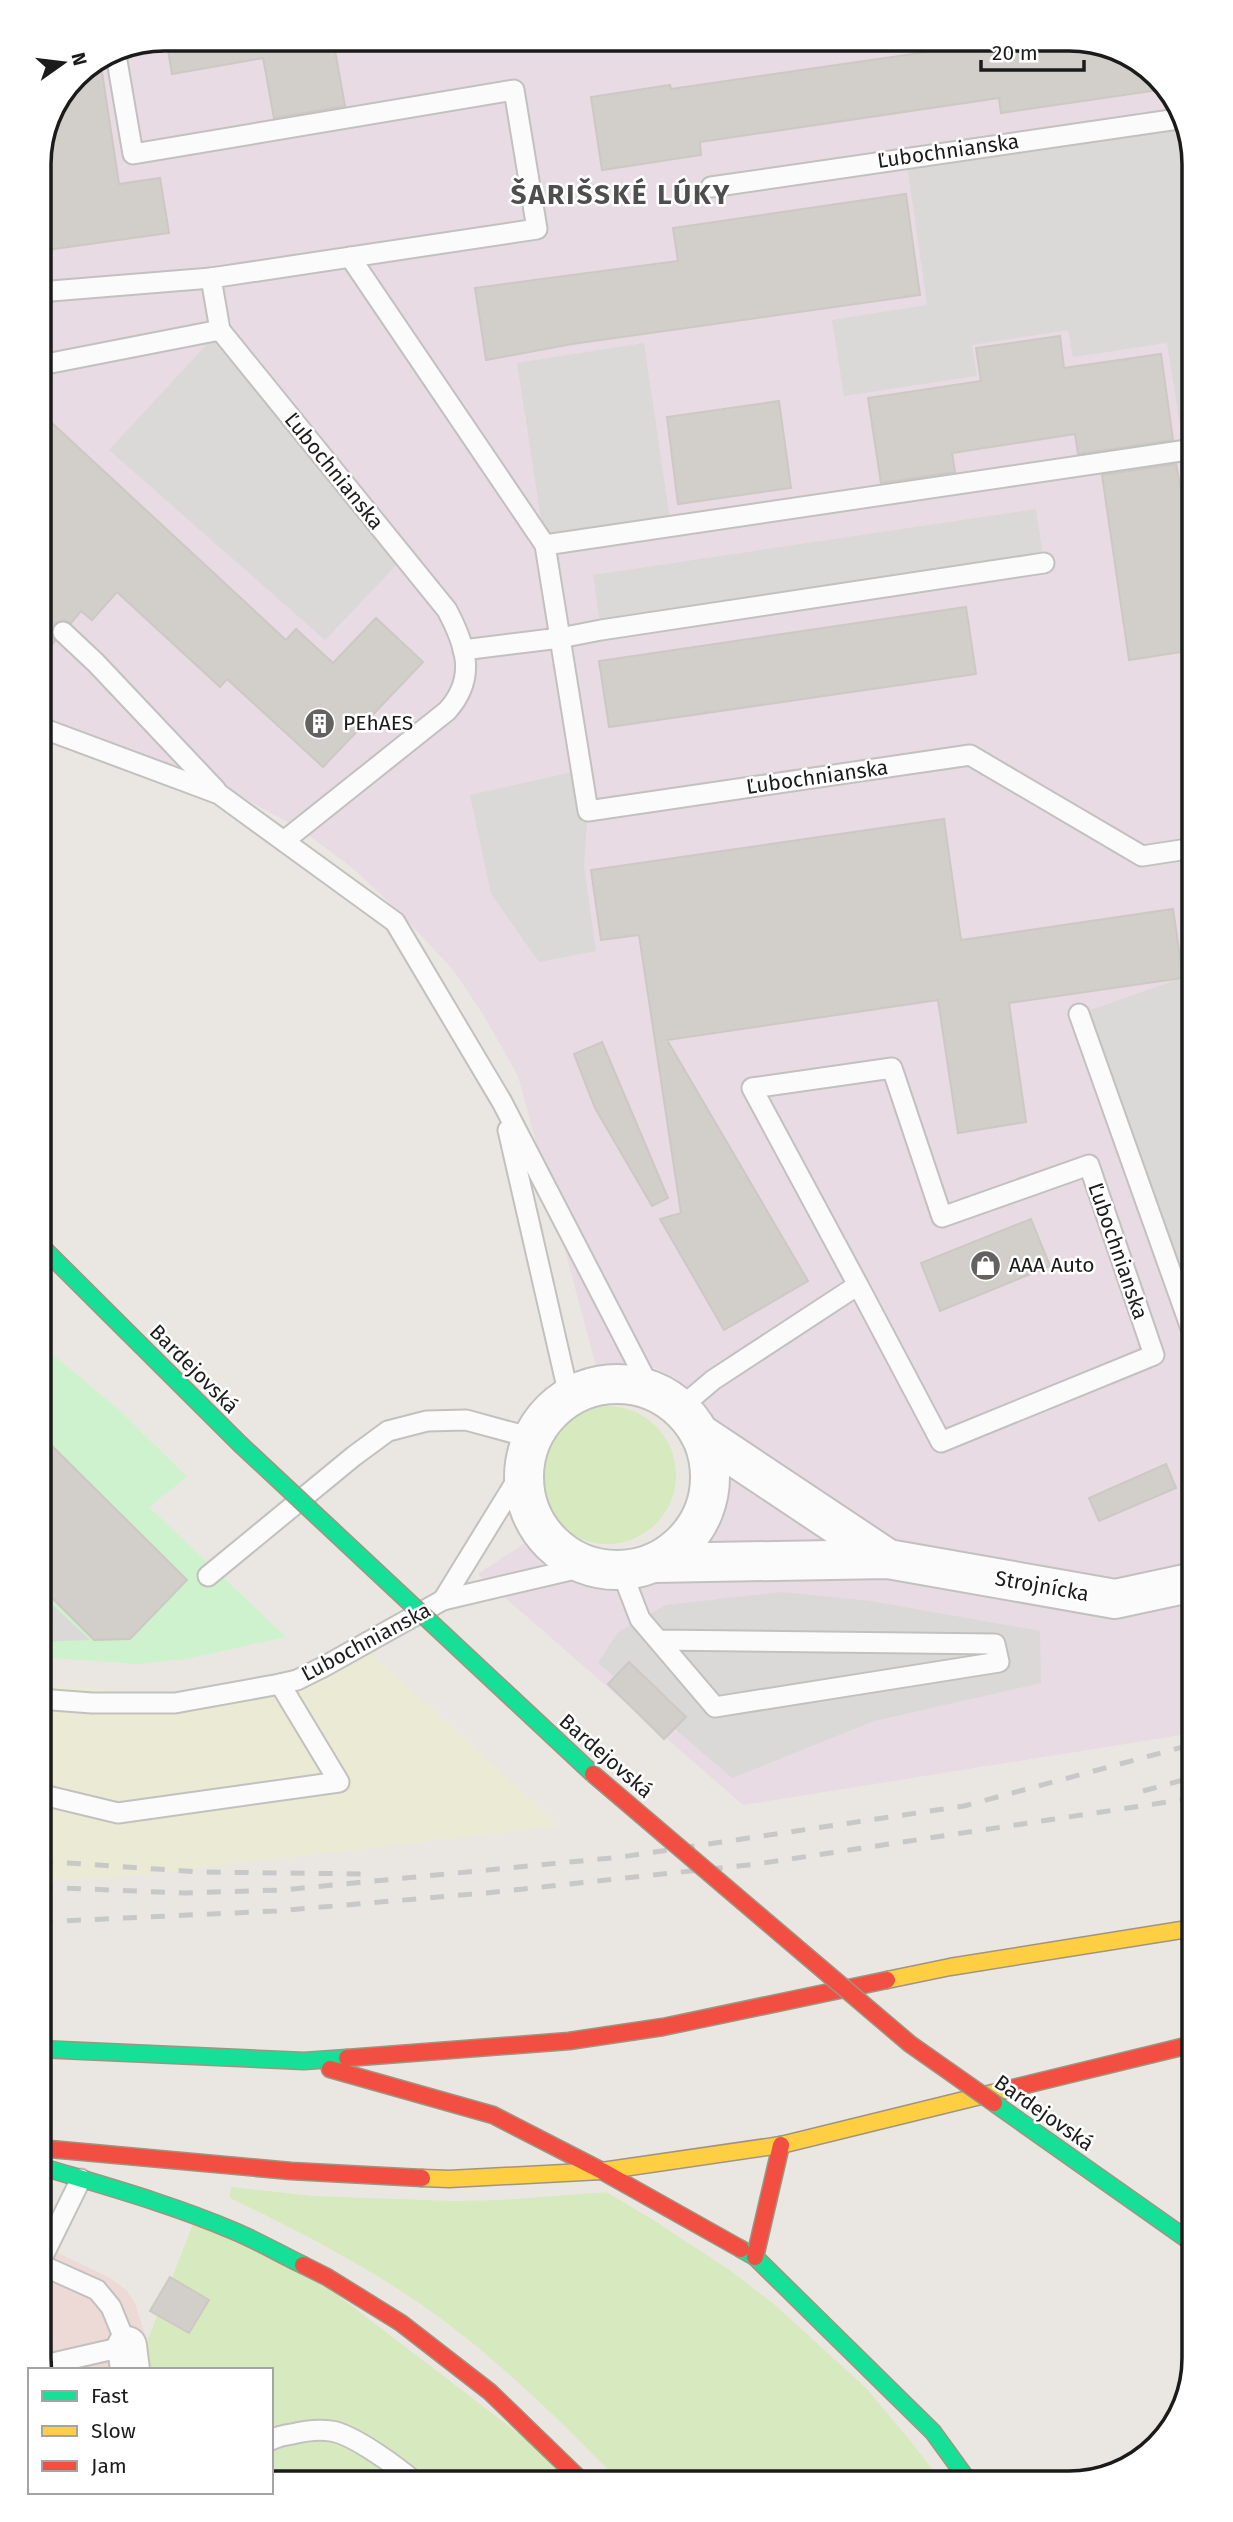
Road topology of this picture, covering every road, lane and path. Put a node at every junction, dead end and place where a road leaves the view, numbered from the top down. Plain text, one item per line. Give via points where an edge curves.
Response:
1 (116, 62) edge
2 (1173, 119) edge
3 (711, 187) dead end
4 (350, 257) junction
5 (211, 278) junction
6 (51, 291) edge
7 (220, 330) junction
8 (51, 363) edge
9 (1182, 451) edge
10 (545, 545) junction
11 (1044, 563) dead end
12 (64, 632) dead end
13 (560, 638) junction
14 (463, 650) junction
15 (51, 731) edge
16 (219, 794) junction
17 (284, 841) junction
18 (1182, 850) edge
19 (1079, 1014) dead end
20 (502, 1102) junction
21 (51, 1256) edge
22 (858, 1285) junction
23 (1182, 1301) edge
24 (569, 1396) junction
25 (676, 1410) junction
26 (528, 1454) junction
27 (888, 1559) junction
28 (621, 1567) junction
29 (208, 1576) dead end
30 (1182, 1585) edge
31 (443, 1600) junction
32 (658, 1640) junction
33 (280, 1684) junction
34 (51, 1700) edge
35 (51, 1797) edge
36 (1182, 1930) edge
37 (1182, 2047) edge
38 (51, 2050) edge
39 (304, 2061) junction
40 (781, 2145) junction
41 (51, 2149) edge
42 (51, 2170) edge
43 (602, 2171) junction
44 (81, 2179) junction
45 (1182, 2235) edge
46 (51, 2238) edge
47 (755, 2257) junction
48 (51, 2270) edge
49 (129, 2358) edge
50 (52, 2365) edge
51 (273, 2439) edge
52 (399, 2471) edge
53 (572, 2471) edge
54 (961, 2471) edge

1 - 4 lane via 133,154 514,90 537,229
2 - 3 lane, Ľubochnianska
4 - 5 lane
4 - 10 lane
5 - 6 lane
5 - 7 lane
7 - 8 lane
7 - 14 lane, Ľubochnianska via 447,610
9 - 10 lane
10 - 13 lane, Ľubochnianska
11 - 13 lane
12 - 16 lane
13 - 14 lane
13 - 18 lane, Ľubochnianska via 588,811 970,755 1142,856
14 - 17 lane, Ľubochnianska via 465,682 447,711
15 - 16 lane
16 - 17 lane
17 - 20 lane via 395,922
19 - 23 lane
20 - 24 lane
20 - 25 lane
21 - 45 main road, Bardejovská, bridge via 240,1444 565,1750 910,2044
22 - 22 lane, Ľubochnianska via 752,1088 892,1068 942,1217 1088,1165 1154,1355 941,1442
22 - 25 lane via 713,1380
24 - 25 street via 589,1387 630,1384
24 - 26 street via 551,1410
25 - 27 street
25 - 28 street via 709,1460 707,1502 696,1527 666,1557
26 - 28 street via 526,1501 539,1529 561,1552
26 - 29 lane via 466,1420 427,1421 388,1431
26 - 31 lane
27 - 28 street
27 - 30 street, Strojnícka via 1115,1599
28 - 31 lane
28 - 32 lane via 640,1619
31 - 33 lane, Ľubochnianska via 325,1667
32 - 32 lane via 715,1707 999,1662 995,1644
33 - 34 lane, Ľubochnianska via 175,1703
33 - 35 lane via 339,1782 118,1813
36 - 39 main road via 950,1968 663,2027 569,2041
37 - 40 main road
38 - 39 main road
39 - 43 main road via 493,2115
40 - 43 main road
40 - 47 main road
41 - 43 main road via 290,2171 449,2179
42 - 44 main road
43 - 47 main road
44 - 46 lane
44 - 53 main road via 212,2223 327,2277 401,2323 490,2392
47 - 54 main road via 933,2432
48 - 49 lane via 97,2290 111,2307
49 - 50 lane
51 - 52 lane via 305,2431 333,2431

